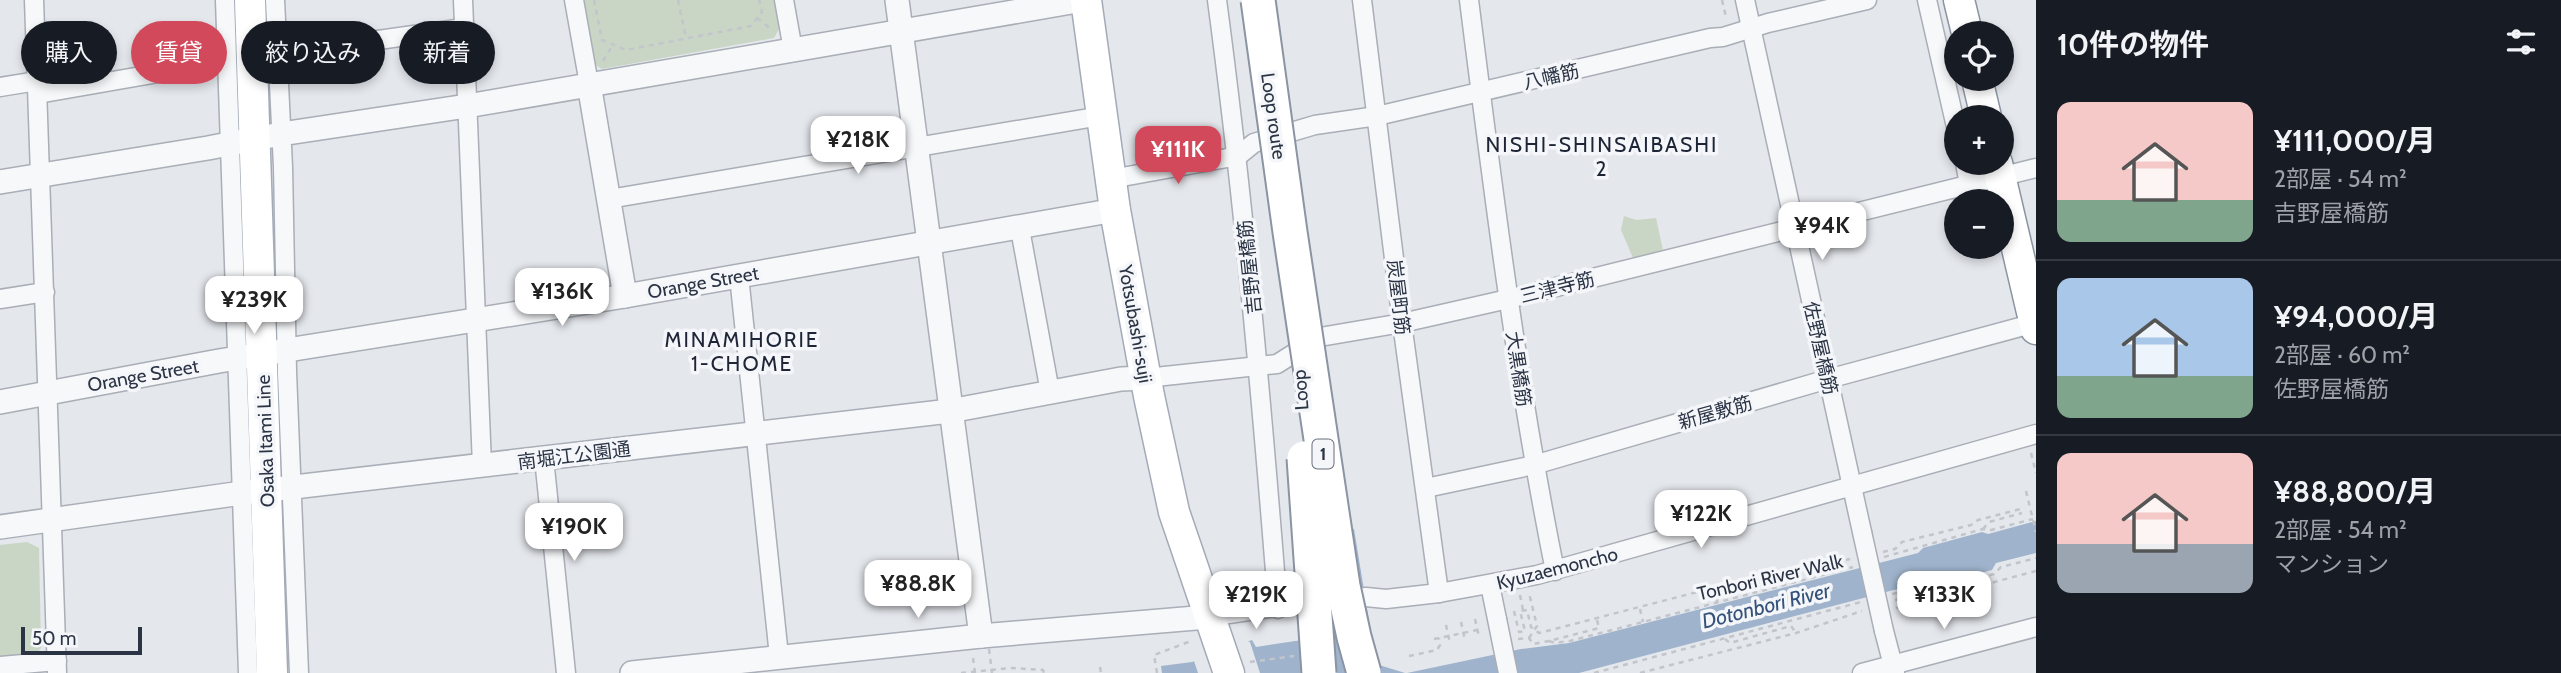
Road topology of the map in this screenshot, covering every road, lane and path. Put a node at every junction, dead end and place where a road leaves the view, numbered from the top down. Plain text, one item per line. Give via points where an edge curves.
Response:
1 (34, 0) edge
2 (225, 0) edge
3 (250, 0) edge
4 (275, 0) edge
5 (463, 0) edge
6 (574, 0) edge
7 (594, 0) edge
8 (678, 0) edge
9 (760, 0) edge
10 (784, 0) edge
11 (897, 0) edge
12 (1085, 0) edge
13 (1217, 0) edge
14 (1258, 0) edge
15 (1363, 0) edge
16 (1469, 0) edge
17 (1722, 0) edge
18 (1745, 0) edge
19 (1867, 0) edge
20 (1927, 0) edge
21 (1959, 0) edge
22 (757, 18) junction
23 (1726, 20) dead end
24 (226, 21) edge
25 (276, 21) edge
26 (464, 21) edge
27 (1964, 21) edge
28 (1752, 28) junction
29 (773, 30) dead end
30 (901, 31) junction
31 (686, 39) junction
32 (613, 45) junction
33 (793, 50) junction
34 (227, 61) edge
35 (602, 63) dead end
36 (131, 74) edge
37 (270, 84) edge
38 (466, 84) edge
39 (589, 84) junction
40 (0, 87) edge
41 (37, 87) junction
42 (1481, 92) junction
43 (1951, 105) edge
44 (467, 106) junction
45 (1101, 116) junction
46 (1377, 116) junction
47 (256, 139) junction
48 (915, 146) junction
49 (1238, 156) junction
50 (2034, 169) edge
51 (2014, 170) edge
52 (41, 174) junction
53 (1967, 175) edge
54 (1988, 175) edge
55 (1999, 175) edge
56 (1111, 179) junction
57 (0, 182) edge
58 (1969, 184) junction
59 (608, 199) junction
60 (1115, 210) junction
61 (1795, 228) junction
62 (1020, 229) junction
63 (1290, 232) junction
64 (929, 243) junction
65 (739, 276) junction
66 (2030, 281) edge
67 (46, 292) junction
68 (625, 296) junction
69 (0, 299) edge
70 (1508, 299) junction
71 (478, 320) junction
72 (1402, 323) junction
73 (2035, 326) edge
74 (262, 355) junction
75 (1259, 367) junction
76 (1146, 378) junction
77 (1828, 379) junction
78 (1050, 392) junction
79 (48, 393) junction
80 (0, 401) edge
81 (950, 411) junction
82 (756, 434) junction
83 (2031, 435) edge
84 (544, 458) junction
85 (1534, 465) junction
86 (482, 466) junction
87 (2036, 473) edge
88 (1852, 487) junction
89 (1426, 488) junction
90 (267, 491) junction
91 (2026, 491) dead end
92 (2033, 519) junction
93 (51, 520) junction
94 (0, 527) edge
95 (1983, 528) junction
96 (2036, 532) edge
97 (1895, 549) junction
98 (1903, 551) junction
99 (1883, 552) dead end
100 (1858, 557) dead end
101 (1879, 558) dead end
102 (2035, 558) edge
103 (1859, 566) dead end
104 (1555, 571) junction
105 (2036, 571) edge
106 (1772, 580) junction
107 (1490, 585) junction
108 (1772, 588) junction
109 (1439, 593) junction
110 (1520, 595) junction
111 (1515, 596) dead end
112 (1867, 600) dead end
113 (1512, 601) dead end
114 (1916, 601) junction
115 (1716, 603) junction
116 (1905, 606) dead end
117 (1869, 608) dead end
118 (1278, 609) junction
119 (1640, 609) junction
120 (1523, 610) junction
121 (1475, 619) dead end
122 (1597, 620) junction
123 (1461, 622) dead end
124 (1643, 622) junction
125 (1446, 625) dead end
126 (1485, 626) junction
127 (2036, 627) edge
128 (1536, 629) junction
129 (1206, 633) junction
130 (1463, 633) junction
131 (1796, 633) junction
132 (1449, 636) junction
133 (1479, 637) dead end
134 (1317, 638) junction
135 (1439, 638) junction
136 (1529, 638) dead end
137 (1724, 638) junction
138 (1434, 639) dead end
139 (1465, 640) dead end
140 (985, 643) junction
141 (1450, 643) dead end
142 (779, 656) junction
143 (1409, 656) dead end
144 (973, 657) dead end
145 (1275, 658) dead end
146 (0, 666) edge
147 (57, 667) edge
148 (1100, 667) dead end
149 (1240, 668) edge
150 (1893, 668) edge
151 (1044, 672) edge
152 (248, 673) edge
153 (272, 673) edge
154 (299, 673) edge
155 (566, 673) edge
156 (632, 673) edge
157 (961, 673) edge
158 (975, 673) edge
159 (992, 673) edge
160 (1101, 673) edge
161 (1157, 673) edge
162 (1313, 673) edge
163 (1319, 673) edge
164 (1364, 673) edge
165 (1507, 673) edge
166 (1594, 673) edge
167 (1640, 673) edge
168 (1862, 673) edge

1 - 41 street
2 - 24 street
3 - 47 main road, Osaka Itami Line
4 - 25 street
5 - 26 street
6 - 39 street
7 - 32 path via 602,40
8 - 31 path
9 - 22 path via 762,12
10 - 33 street
11 - 30 street
12 - 30 street
12 - 45 main road, Yotsubashi-suji
13 - 49 street, 吉野屋橋筋
14 - 63 highway, Loop route / 1, bridge
15 - 46 street, 炭屋町筋
16 - 42 street, 大黒橋筋
17 - 23 path
18 - 28 street, 佐野屋橋筋
19 - 28 street, 八幡筋
20 - 43 street
21 - 27 main road
22 - 29 path
22 - 31 path via 751,26
28 - 42 street, 八幡筋
28 - 61 street, 佐野屋橋筋
30 - 33 street
30 - 48 street
31 - 32 path via 626,50
32 - 35 path
33 - 39 street
34 - 47 street
36 - 41 street
37 - 47 street
38 - 44 street
39 - 44 street
39 - 59 street
40 - 41 street
41 - 52 street
42 - 46 street, 八幡筋
42 - 70 street, 大黒橋筋
44 - 47 street
44 - 71 street
45 - 48 street
45 - 56 main road, Yotsubashi-suji
46 - 49 street, 八幡筋 via 1315,125 1254,143
46 - 72 street, 炭屋町筋
47 - 52 street
47 - 74 main road, Osaka Itami Line
48 - 59 street
48 - 64 street
49 - 56 street, 八幡筋
49 - 75 street, 吉野屋橋筋
50 - 51 street, 三津寺筋
52 - 57 street
52 - 67 street
53 - 58 street
54 - 58 street, 三津寺筋
55 - 66 main road
56 - 60 main road, Yotsubashi-suji
58 - 61 street, 三津寺筋
59 - 68 street
60 - 62 street, Orange Street
60 - 76 main road, Yotsubashi-suji
61 - 70 street, 三津寺筋
61 - 77 street, 佐野屋橋筋
62 - 64 street, Orange Street
62 - 78 street
63 - 134 highway, Loop / 1, bridge
63 - 164 highway, 1, bridge via 1343,586
64 - 65 street, Orange Street
64 - 81 street
65 - 68 street, Orange Street
65 - 82 street
66 - 73 main road
67 - 69 street
67 - 79 street
68 - 71 street, Orange Street
70 - 72 street, 三津寺筋
70 - 85 street, 大黒橋筋
71 - 74 street, Orange Street
71 - 86 street
72 - 75 street, 三津寺筋 via 1320,337 1277,364
72 - 89 street, 炭屋町筋
73 - 77 street, 新屋敷筋
74 - 79 street, Orange Street
74 - 90 main road, Osaka Itami Line
75 - 76 street, 三津寺筋
75 - 118 street, 吉野屋橋筋
76 - 78 street, 南堀江公園通
76 - 129 main road, Yotsubashi-suji
77 - 85 street, 新屋敷筋
77 - 88 street, 佐野屋橋筋
78 - 81 street, 南堀江公園通
79 - 80 street, Orange Street
79 - 93 street
81 - 82 street, 南堀江公園通
81 - 140 street
82 - 84 street, 南堀江公園通
82 - 142 street
83 - 87 path
83 - 88 street, Kyuzaemoncho
84 - 86 street, 南堀江公園通
84 - 155 street
85 - 89 street, 新屋敷筋
85 - 104 street, 大黒橋筋
86 - 90 street, 南堀江公園通
88 - 104 street, Kyuzaemoncho
88 - 150 street, 佐野屋橋筋, bridge
89 - 109 street, 炭屋町筋
90 - 93 street, 南堀江公園通
90 - 152 street
90 - 153 main road, Osaka Itami Line
90 - 154 street
91 - 92 path, bridge
92 - 95 path, bridge
92 - 96 path, bridge
93 - 94 street, 南堀江公園通
93 - 147 street
95 - 97 path via 2022,511 1902,542
95 - 98 path
97 - 98 path
97 - 99 path
98 - 101 path
100 - 106 path, Tonbori River Walk
102 - 114 path via 2001,567 1994,574 1892,594 1894,600 1915,595
103 - 108 path, Tonbori River Walk
104 - 107 street, Kyuzaemoncho
105 - 114 path
106 - 108 path
106 - 115 path, Tonbori River Walk via 1719,596
106 - 119 path, Tonbori River Walk via 1763,575
107 - 109 street, Kyuzaemoncho
107 - 126 street
108 - 115 path, Tonbori River Walk
109 - 118 street, Kyuzaemoncho, bridge
110 - 111 path
110 - 120 path
110 - 128 path via 1530,593
112 - 137 path
113 - 120 path via 1519,632 1525,631
114 - 116 path
115 - 124 path, Tonbori River Walk
117 - 131 path
118 - 129 street, Kyuzaemoncho
119 - 122 path, Tonbori River Walk
119 - 124 path
120 - 128 path
121 - 126 path
122 - 124 path, Tonbori River Walk via 1599,628 1549,641 1570,641
122 - 128 path, Tonbori River Walk via 1539,633
123 - 130 path
125 - 132 path
126 - 130 path
126 - 133 path
126 - 165 street, bridge
127 - 150 street
128 - 136 path
129 - 140 street
129 - 149 main road, Yotsubashi-suji
129 - 161 path via 1154,655
130 - 132 path
130 - 139 path
131 - 137 path via 1791,626 1730,643
131 - 167 path
132 - 135 path
132 - 141 path
134 - 162 highway, bridge
134 - 163 highway, Loop / 1, bridge
135 - 138 path
135 - 143 path via 1437,650
137 - 166 path
140 - 142 street
140 - 159 path, bridge
142 - 156 street
144 - 158 path, bridge
145 - 149 path
146 - 147 street
148 - 160 path
150 - 168 street
151 - 157 path via 1012,668

